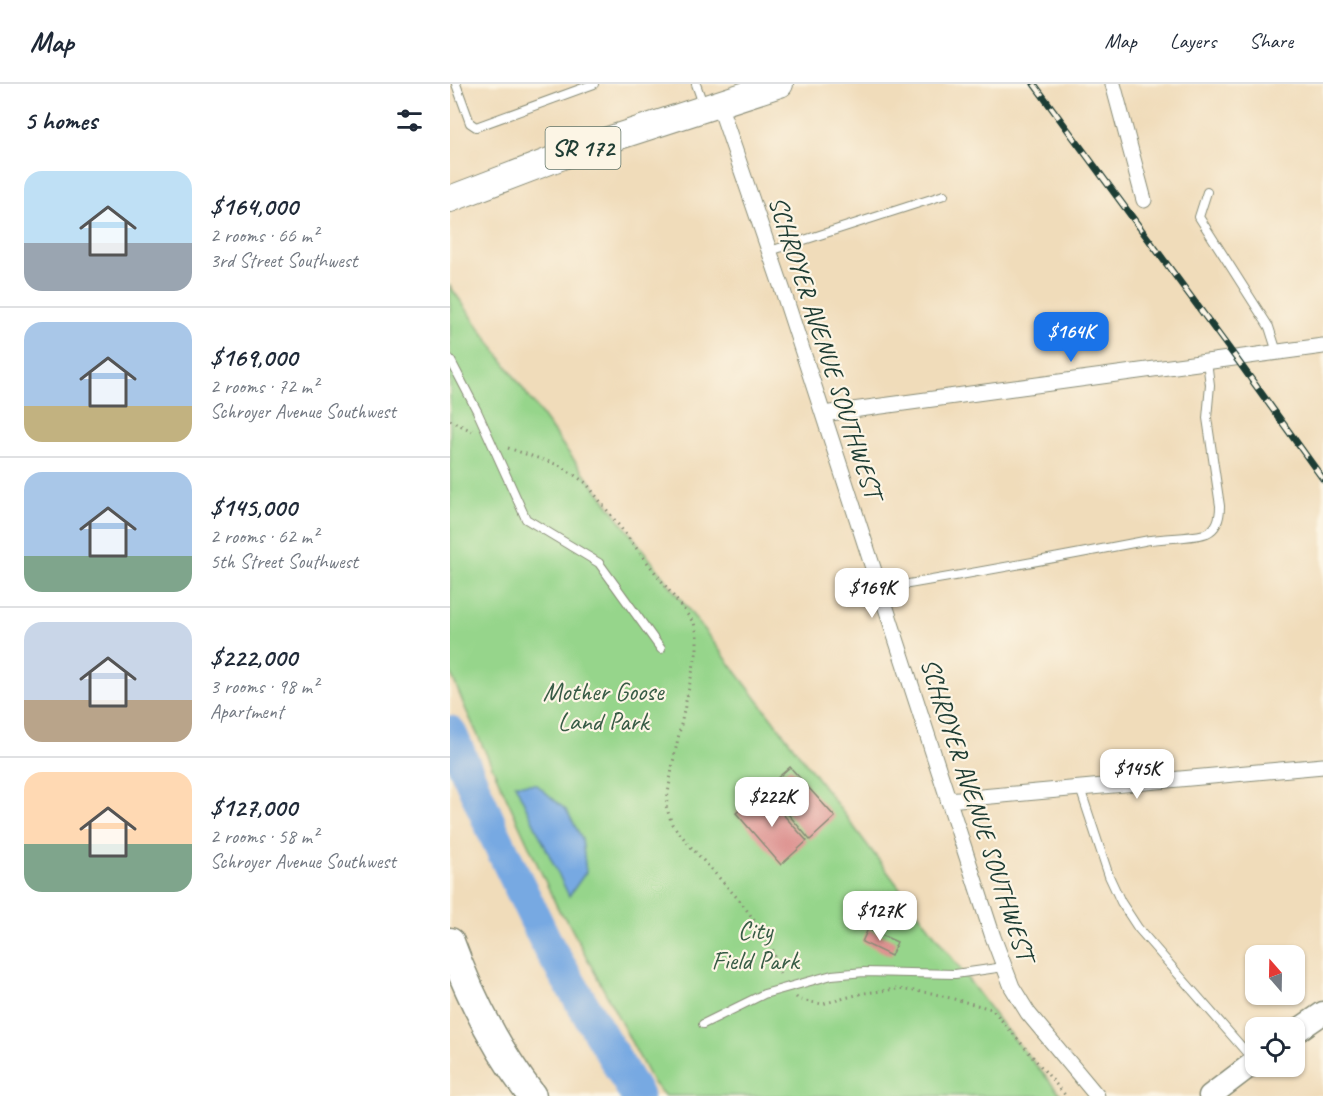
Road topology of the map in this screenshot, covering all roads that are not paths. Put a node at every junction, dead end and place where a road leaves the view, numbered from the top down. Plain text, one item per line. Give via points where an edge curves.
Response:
1 (456, 84) edge
2 (594, 84) edge
3 (696, 84) edge
4 (780, 84) edge
5 (1113, 84) edge
6 (712, 106) junction
7 (1207, 192) dead end
8 (944, 195) dead end
9 (450, 199) edge
10 (1144, 200) dead end
11 (770, 251) junction
12 (1323, 346) edge
13 (1277, 352) junction
14 (450, 359) edge
15 (1207, 361) junction
16 (823, 414) junction
17 (880, 589) junction
18 (661, 649) dead end
19 (1323, 766) edge
20 (1080, 788) junction
21 (948, 800) junction
22 (450, 942) edge
23 (1004, 967) junction
24 (1323, 1013) edge
25 (703, 1024) dead end
26 (1305, 1025) edge
27 (1245, 1051) edge
28 (1245, 1070) edge
29 (532, 1096) edge
30 (1097, 1096) edge
31 (1210, 1096) edge

1 - 2 lane via 470,123 476,127
3 - 6 lane
4 - 6 main road, SR 172
5 - 10 street
6 - 9 main road, SR 172 via 589,146
6 - 11 street, SCHROYER AVENUE SOUTHWEST
7 - 13 lane via 1199,217 1269,327
8 - 11 lane
11 - 16 street, SCHROYER AVENUE SOUTHWEST
12 - 13 street
13 - 15 street
14 - 18 lane via 526,519 599,563
15 - 16 street
15 - 17 lane via 1207,418 1220,506 1215,528 1206,534 1159,538
16 - 17 street, SCHROYER AVENUE SOUTHWEST
17 - 21 street, SCHROYER AVENUE SOUTHWEST
19 - 20 street
20 - 21 street
20 - 27 lane via 1109,876 1126,911
21 - 23 street, SCHROYER AVENUE SOUTHWEST
22 - 29 highway via 500,1049
23 - 25 lane via 956,974 832,975 764,994
23 - 30 street, SCHROYER AVENUE SOUTHWEST via 1028,1013
24 - 26 street
28 - 31 street

